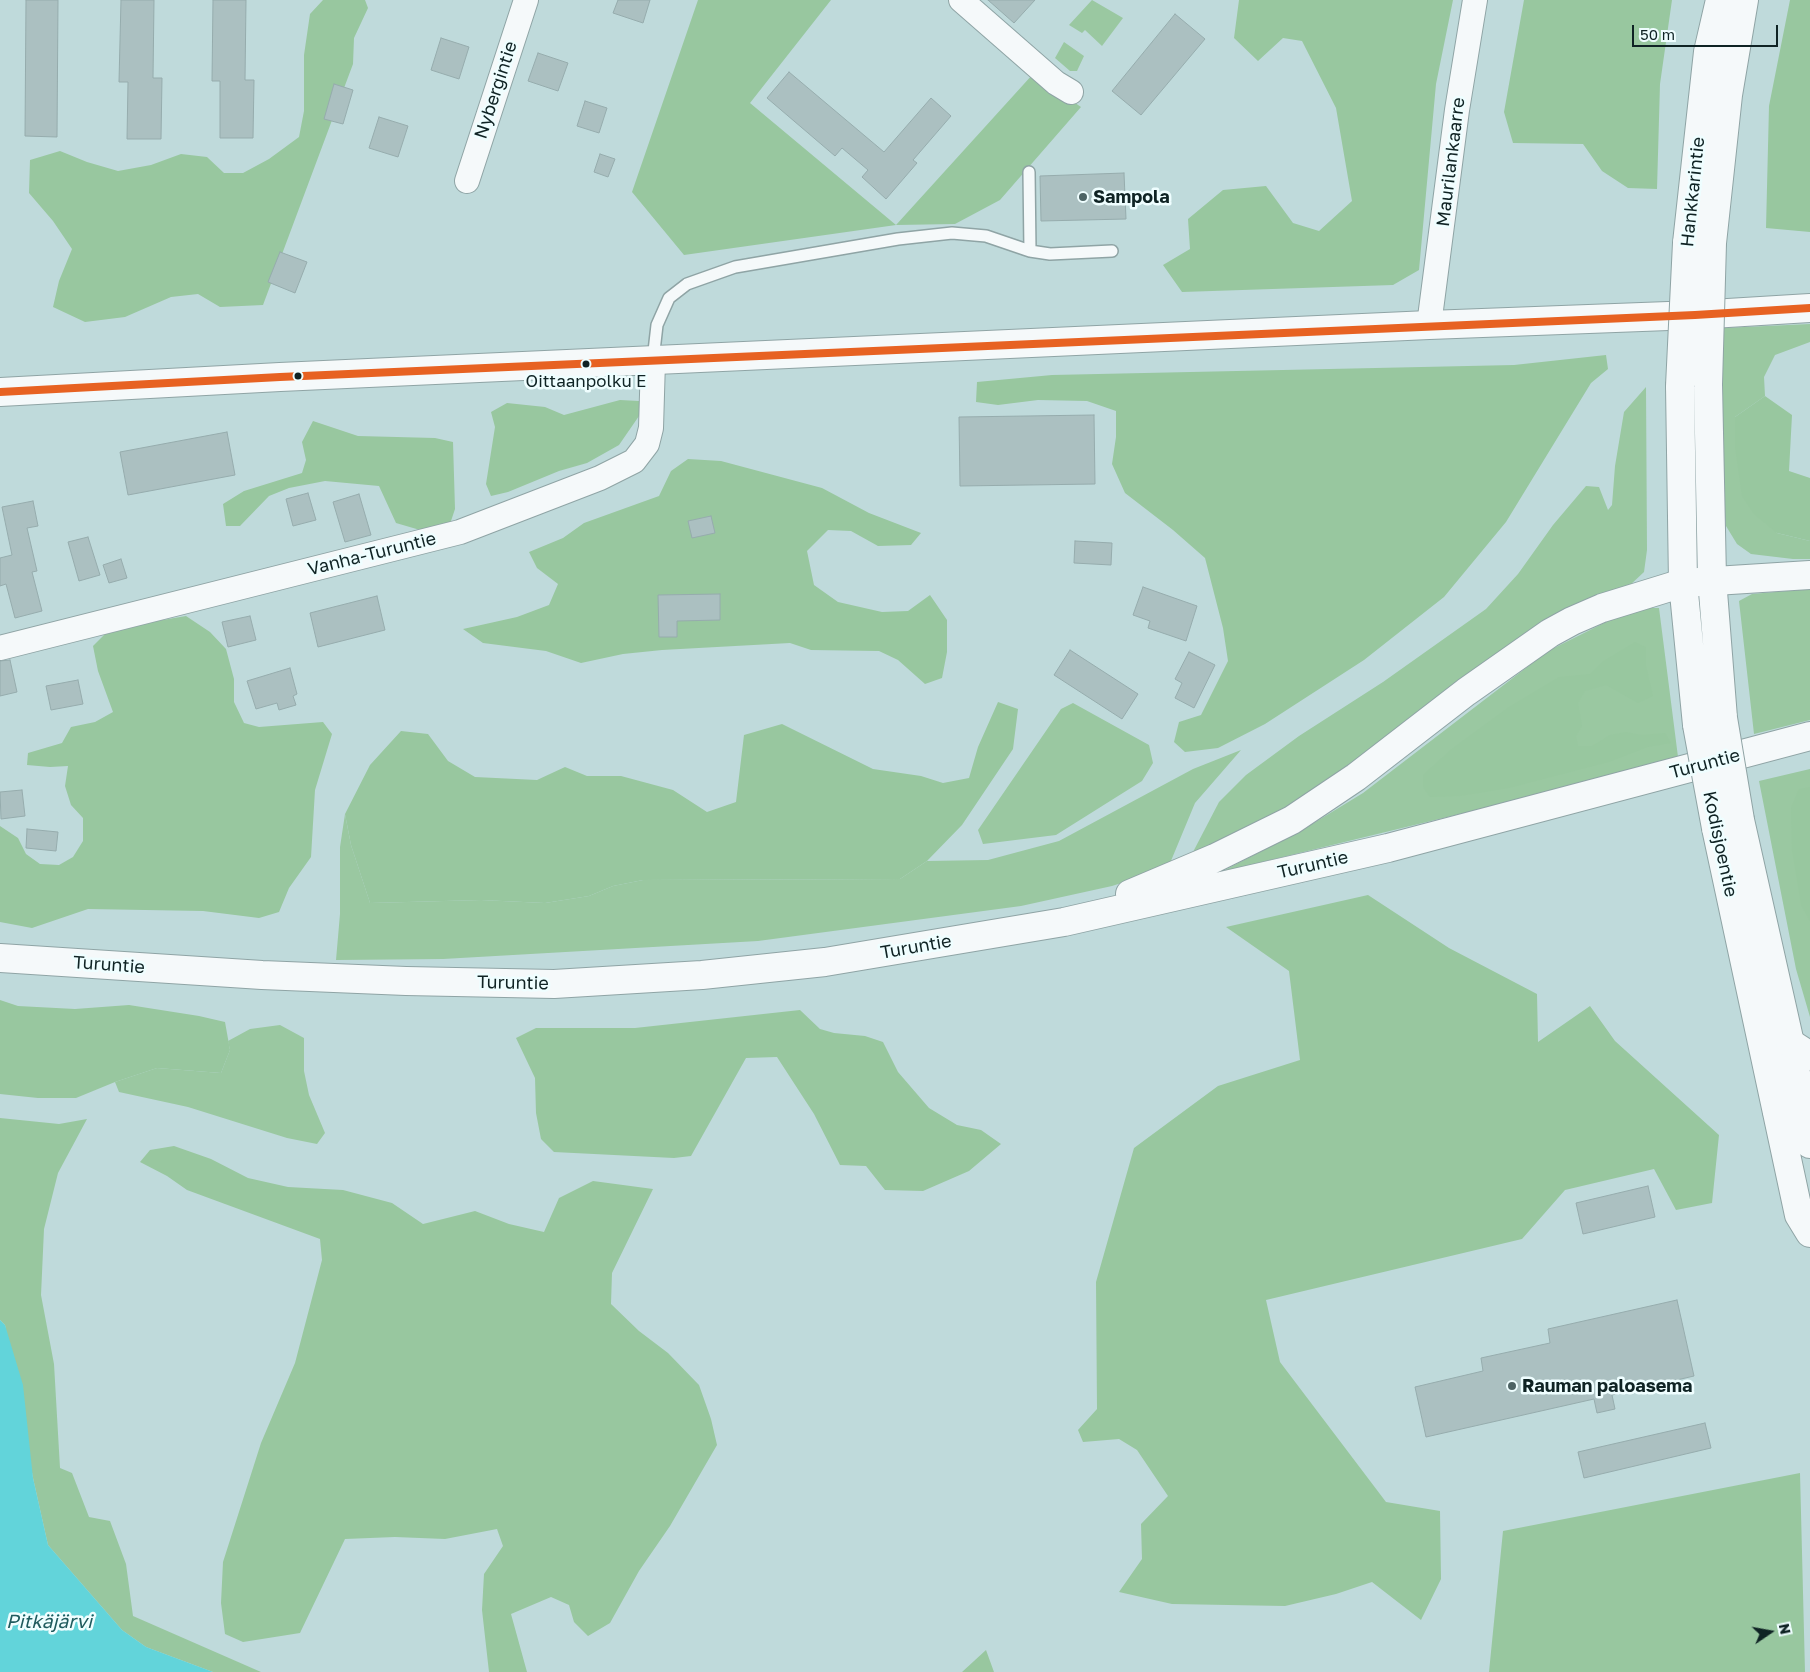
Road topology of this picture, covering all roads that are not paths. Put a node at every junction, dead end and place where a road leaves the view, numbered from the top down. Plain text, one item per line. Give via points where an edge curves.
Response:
1 (526, 0) edge
2 (961, 0) edge
3 (1475, 0) edge
4 (1720, 0) edge
5 (1744, 0) edge
6 (1071, 92) dead end
7 (1029, 172) dead end
8 (467, 181) dead end
9 (1699, 243) junction
10 (1030, 251) junction
11 (1112, 251) dead end
12 (1810, 308) edge
13 (1429, 325) junction
14 (653, 361) junction
15 (1708, 384) joint
16 (1680, 386) joint
17 (0, 392) edge
18 (1810, 575) edge
19 (1712, 579) junction
20 (1683, 583) junction
21 (0, 648) edge
22 (1810, 736) edge
23 (1755, 751) junction
24 (1810, 752) edge
25 (1728, 824) junction
26 (1064, 922) junction
27 (0, 958) edge
28 (1800, 1050) edge
29 (1806, 1103) edge
30 (1777, 1110) junction
31 (1810, 1144) edge
32 (1810, 1233) edge

1 - 8 street, Nybergintie
2 - 6 street via 1056,83
3 - 13 street, Maurilankaarre
4 - 9 main road, Hankkarintie via 1708,52
5 - 9 main road, Hankkarintie
7 - 10 lane
9 - 15 main road, Hankkarintie, bridge
9 - 16 main road, Hankkarintie, bridge
10 - 11 lane via 1050,254
10 - 14 lane via 986,236 952,233 735,267 686,284 669,298 658,325
12 - 13 main road
13 - 14 main road
14 - 17 main road
14 - 21 street, Vanha-Turuntie via 651,428 647,444 634,461 600,478 460,532
15 - 19 main road, Kodisjoentie
16 - 20 main road, Kodisjoentie
18 - 19 main road
19 - 20 main road
19 - 25 main road, Kodisjoentie, bridge
20 - 25 main road, Kodisjoentie, bridge via 1697,725
20 - 26 main road via 1602,608 1550,633 1466,692 1356,777 1292,820 1215,858
22 - 23 main road, Turuntie
23 - 24 main road
23 - 26 main road, Turuntie via 1388,848
25 - 28 main road, Kodisjoentie
25 - 30 main road, Kodisjoentie
26 - 27 main road, Turuntie via 825,962 702,975 554,984 262,975
28 - 29 main road, Kodisjoentie
29 - 30 main road
29 - 31 main road, Kodisjoentie
30 - 32 main road, Kodisjoentie via 1799,1215

